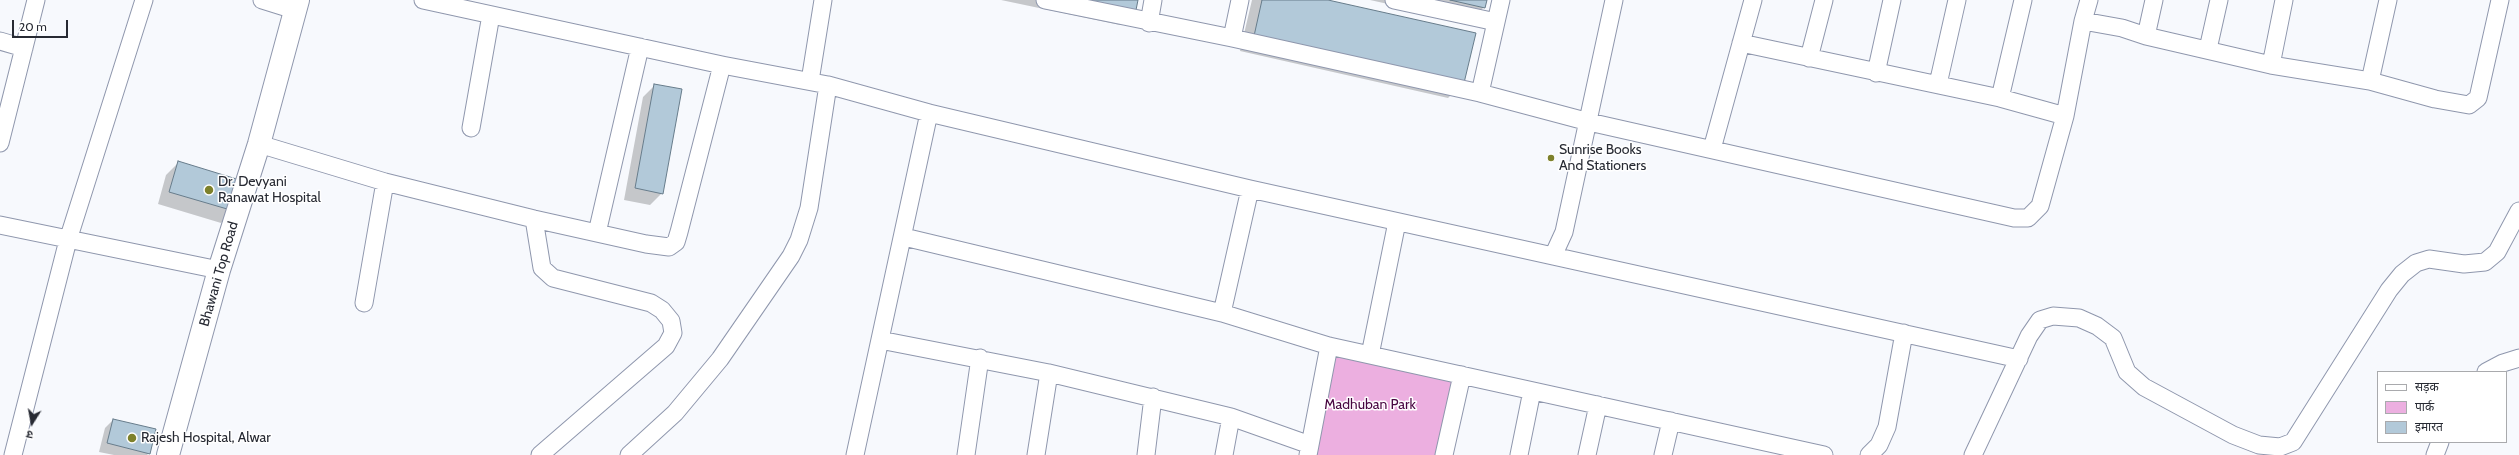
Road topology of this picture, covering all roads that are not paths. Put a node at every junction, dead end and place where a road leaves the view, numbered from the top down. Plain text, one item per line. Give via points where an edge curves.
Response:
1 (36, 0) edge
2 (144, 0) edge
3 (262, 0) edge
4 (423, 0) edge
5 (823, 0) edge
6 (1045, 0) edge
7 (1153, 0) edge
8 (1240, 0) edge
9 (1394, 0) edge
10 (1501, 0) edge
11 (1614, 0) edge
12 (1753, 0) edge
13 (1824, 0) edge
14 (1892, 0) edge
15 (1957, 0) edge
16 (2023, 0) edge
17 (2089, 0) edge
18 (2154, 0) edge
19 (2219, 0) edge
20 (2284, 0) edge
21 (2388, 0) edge
22 (2500, 0) edge
23 (296, 5) edge
24 (475, 6) edge
25 (491, 15) junction
26 (2083, 21) junction
27 (1496, 22) junction
28 (1148, 23) junction
29 (2146, 36) junction
30 (1232, 38) junction
31 (0, 41) edge
32 (1741, 43) junction
33 (640, 47) junction
34 (24, 48) junction
35 (2208, 49) junction
36 (1809, 58) junction
37 (722, 65) junction
38 (2272, 65) junction
39 (1876, 73) junction
40 (810, 81) junction
41 (2370, 81) junction
42 (1938, 84) junction
43 (828, 85) junction
44 (1480, 93) junction
45 (2000, 98) junction
46 (929, 113) junction
47 (2065, 116) junction
48 (1589, 122) junction
49 (471, 128) dead end
50 (0, 143) edge
51 (259, 144) junction
52 (1712, 149) junction
53 (385, 182) junction
54 (1250, 189) junction
55 (2519, 211) edge
56 (534, 219) junction
57 (1397, 222) junction
58 (0, 225) edge
59 (597, 233) junction
60 (904, 237) junction
61 (68, 240) junction
62 (1554, 256) junction
63 (219, 270) junction
64 (364, 303) dead end
65 (1222, 313) junction
66 (1904, 334) junction
67 (880, 340) junction
68 (1329, 346) junction
69 (1370, 355) junction
70 (980, 358) junction
71 (2020, 358) junction
72 (2519, 358) edge
73 (2488, 371) edge
74 (1049, 373) junction
75 (1462, 375) junction
76 (1532, 391) junction
77 (1154, 396) junction
78 (1598, 405) junction
79 (1230, 417) junction
80 (1671, 421) junction
81 (2440, 443) edge
82 (1309, 450) edge
83 (13, 455) edge
84 (168, 455) edge
85 (540, 455) edge
86 (629, 455) edge
87 (855, 455) edge
88 (966, 455) edge
89 (1036, 455) edge
90 (1146, 455) edge
91 (1224, 455) edge
92 (1444, 455) edge
93 (1519, 455) edge
94 (1587, 455) edge
95 (1663, 455) edge
96 (1824, 455) edge
97 (1869, 455) edge
98 (1973, 455) edge
99 (2435, 455) edge

1 - 34 street
2 - 61 street
3 - 23 street
4 - 24 street
5 - 40 street
6 - 28 street
7 - 28 street
8 - 30 street
9 - 27 street
10 - 27 street
11 - 48 street
12 - 32 street
13 - 36 street
14 - 39 street
15 - 42 street
16 - 45 street
17 - 26 street
18 - 29 street
19 - 35 street
20 - 38 street
21 - 41 street
22 - 41 street via 2478,98 2469,105 2435,99
23 - 51 street, Bhawani Top Road
24 - 25 street
25 - 33 street
25 - 49 street
26 - 29 street via 2122,28
26 - 47 street
27 - 44 street
28 - 30 street
29 - 35 street
30 - 44 street
31 - 34 street
32 - 36 street
32 - 52 street
33 - 37 street
33 - 59 street
34 - 50 street
35 - 38 street
36 - 39 street
37 - 40 street
37 - 59 street via 676,242 669,247
38 - 41 street
39 - 42 street
40 - 43 street
42 - 45 street
43 - 46 street
43 - 86 street via 808,208 799,240 753,314 710,372 675,413
44 - 48 street
45 - 47 street
46 - 54 street
46 - 60 street
47 - 52 street via 2040,206 2028,218 2014,218
48 - 52 street
48 - 62 street via 1564,232
51 - 53 street
51 - 63 street, Bhawani Top Road
53 - 56 street
53 - 64 street
54 - 57 street
54 - 65 street
55 - 71 street via 2497,252 2485,262 2464,264 2429,259 2416,263 2402,274 2389,290 2293,442 2280,447 2259,445 2233,435 2144,386 2127,372 2113,338 2097,326 2079,318 2053,316 2040,320 2029,336
56 - 59 street
56 - 85 street via 542,268 552,278 651,303 662,310 671,321 673,333 666,346
57 - 62 street
57 - 69 street
58 - 61 street
60 - 65 street
60 - 67 street
61 - 63 street
61 - 83 street
62 - 66 street
63 - 84 street, Bhawani Top Road
65 - 68 street
66 - 71 street
66 - 97 street via 1887,427 1879,445
67 - 70 street
67 - 87 street
68 - 69 street
68 - 82 street
69 - 75 street
70 - 74 street
70 - 88 street
71 - 98 street
72 - 73 street via 2503,362
74 - 77 street
74 - 89 street
75 - 76 street
75 - 92 street
76 - 78 street
76 - 93 street
77 - 79 street
77 - 90 street
78 - 80 street
78 - 94 street
79 - 82 street
79 - 91 street
80 - 95 street
80 - 96 street
81 - 99 street

